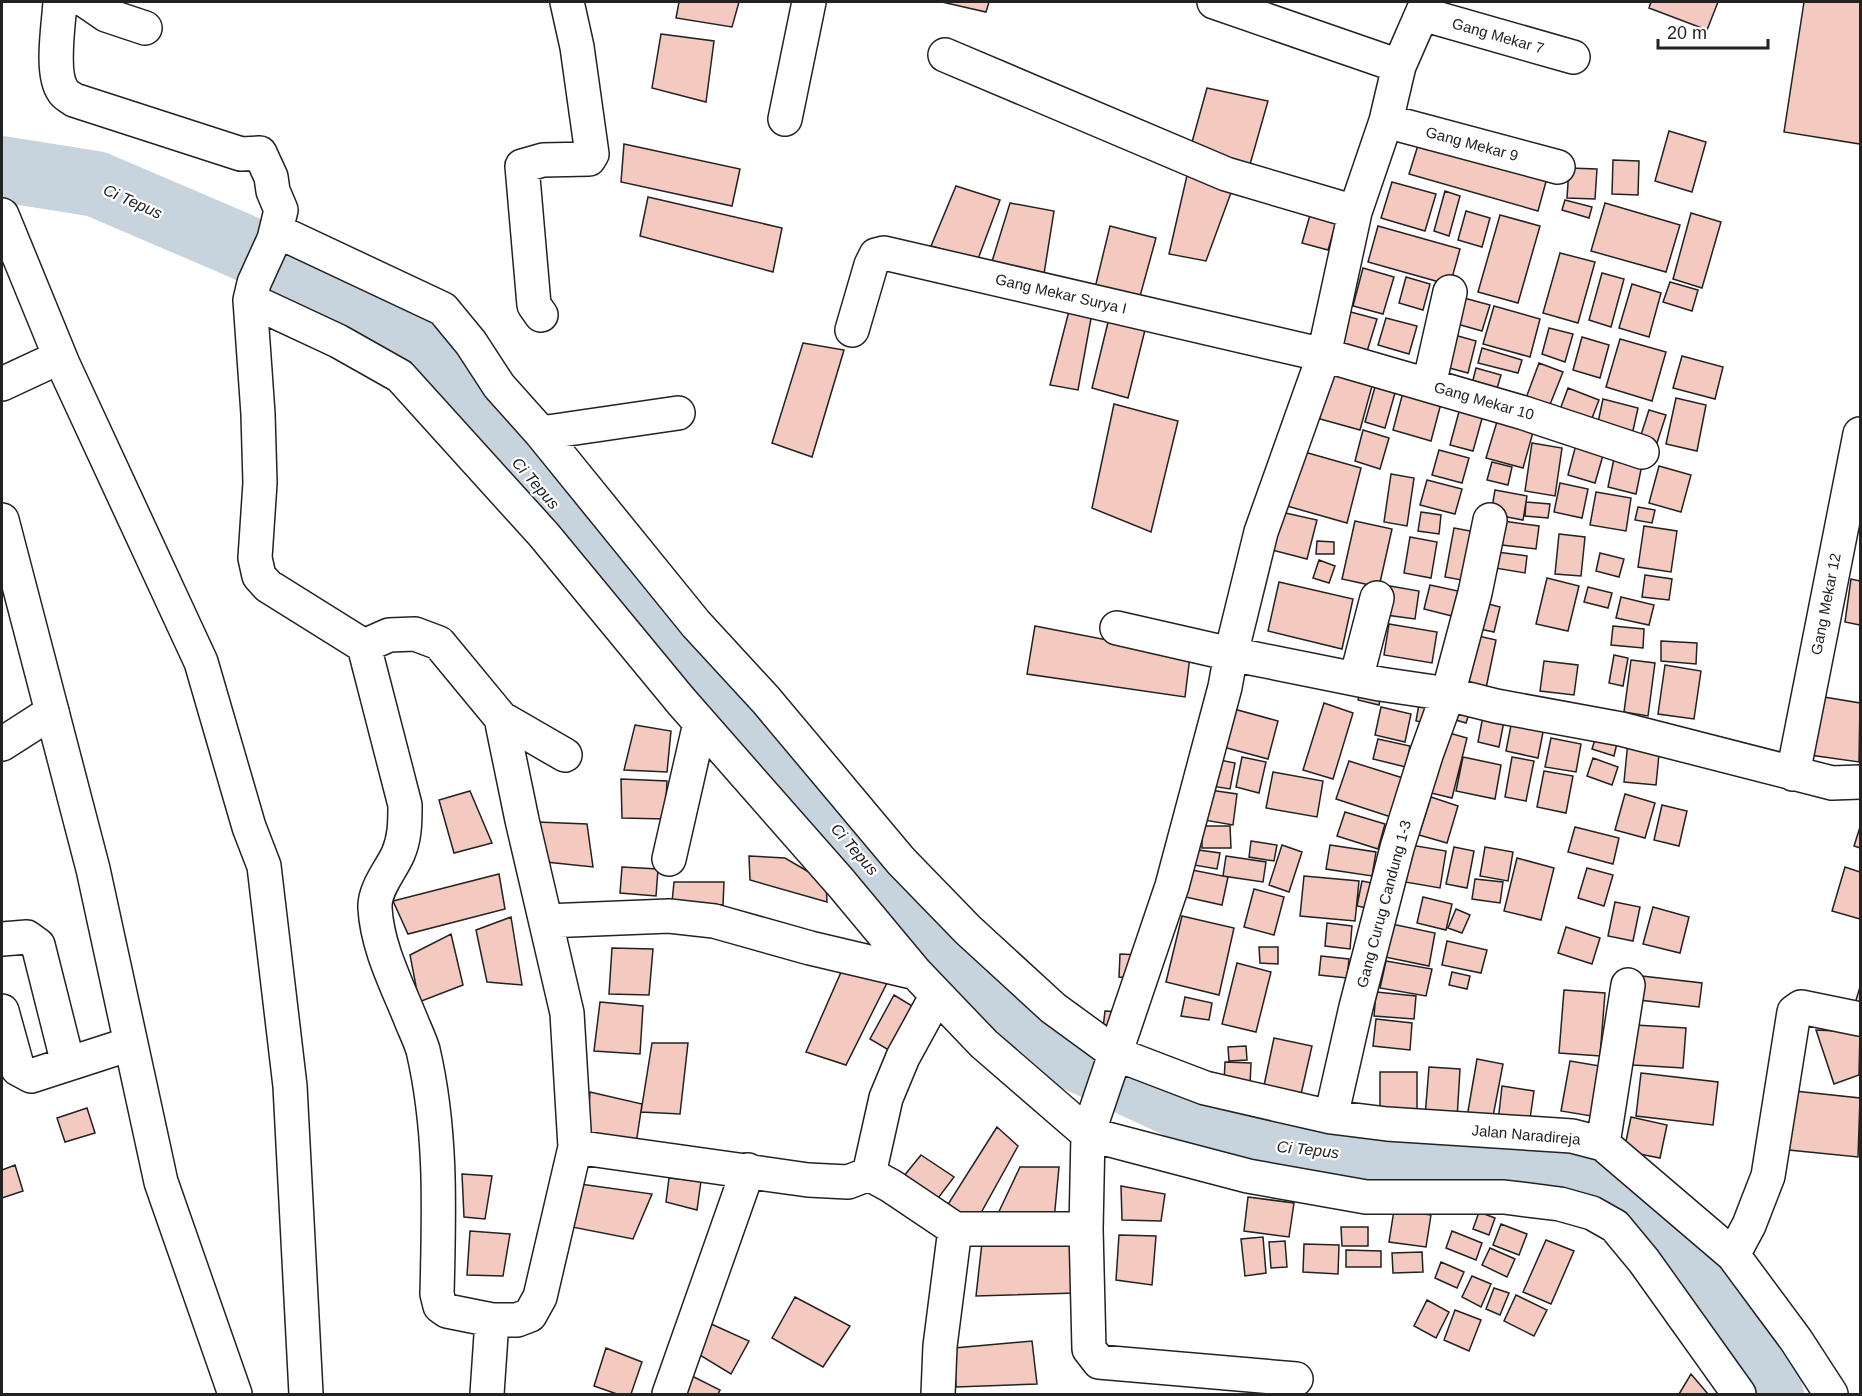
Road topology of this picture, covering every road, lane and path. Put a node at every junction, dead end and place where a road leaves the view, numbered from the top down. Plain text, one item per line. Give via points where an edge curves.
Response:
1 (60, 2) edge
2 (87, 2) edge
3 (567, 2) edge
4 (809, 2) edge
5 (1214, 2) edge
6 (1424, 8) edge
7 (145, 28) dead end
8 (945, 55) dead end
9 (1573, 57) dead end
10 (1399, 66) junction
11 (784, 119) dead end
12 (1386, 121) junction
13 (1558, 167) dead end
14 (1354, 212) junction
15 (2, 217) edge
16 (275, 235) junction
17 (252, 291) junction
18 (1450, 292) dead end
19 (541, 315) dead end
20 (852, 330) dead end
21 (1324, 355) junction
22 (60, 357) junction
23 (2, 384) edge
24 (1429, 385) junction
25 (678, 413) dead end
26 (541, 434) junction
27 (1860, 434) edge
28 (1642, 452) dead end
29 (2, 520) edge
30 (1490, 520) dead end
31 (1377, 598) dead end
32 (1117, 628) dead end
33 (364, 646) junction
34 (1231, 654) junction
35 (1356, 679) junction
36 (1448, 694) junction
37 (52, 712) junction
38 (501, 718) junction
39 (700, 723) junction
40 (2, 744) edge
41 (565, 755) dead end
42 (1793, 774) junction
43 (1860, 782) edge
44 (669, 859) dead end
45 (546, 921) junction
46 (2, 939) edge
47 (927, 984) junction
48 (1628, 985) dead end
49 (2, 1011) edge
50 (1860, 1019) edge
51 (130, 1044) junction
52 (1113, 1063) junction
53 (68, 1064) junction
54 (1331, 1118) junction
55 (1090, 1129) junction
56 (1603, 1144) junction
57 (575, 1147) junction
58 (748, 1170) junction
59 (869, 1174) junction
60 (956, 1229) junction
61 (1086, 1229) junction
62 (1733, 1255) junction
63 (492, 1320) junction
64 (1296, 1379) dead end
65 (235, 1395) edge
66 (306, 1395) edge
67 (487, 1395) edge
68 (669, 1395) edge
69 (938, 1395) edge
70 (1739, 1395) edge
71 (1832, 1395) edge

1 - 16 main road via 56,68 63,92 74,100 241,154 260,153 281,210
2 - 7 main road via 106,15
3 - 19 main road via 592,154 589,159 543,160 522,166 534,304
4 - 11 main road
5 - 10 main road
6 - 9 main road, Gang Mekar 7
6 - 10 main road
8 - 14 main road via 1226,174
10 - 12 main road
12 - 13 main road, Gang Mekar 9
12 - 14 main road
14 - 21 main road
15 - 22 main road
16 - 17 main road
16 - 26 main road, Jalan Naradireja via 443,309 499,386
17 - 33 main road via 259,425 255,558 259,576 268,586
17 - 39 main road via 400,376 544,536
18 - 24 main road
20 - 21 main road, Gang Mekar Surya I via 871,264 876,255 884,253
21 - 24 main road, Gang Mekar 10
21 - 34 main road via 1261,532
22 - 23 main road
22 - 66 main road via 201,662 264,866 290,1086
24 - 28 main road, Gang Mekar 10
25 - 26 main road
26 - 52 main road, Jalan Naradireja via 696,624 766,700 901,861 969,930
27 - 42 main road, Gang Mekar 12
29 - 37 main road
30 - 36 main road, Gang Curug Candung 1-3
31 - 35 main road
32 - 34 main road
33 - 38 main road via 389,635 415,634 439,643
33 - 63 main road via 405,805 405,830 399,852 375,905 378,930 422,1046 431,1087 440,1170 437,1294 440,1306 447,1311
34 - 35 main road
34 - 52 main road via 1226,687 1172,886
35 - 36 main road
36 - 42 main road via 1621,729
36 - 54 main road, Gang Curug Candung 1-3 via 1397,848
37 - 40 main road
37 - 51 main road via 93,868
38 - 41 main road
38 - 45 main road
39 - 44 main road
39 - 47 main road
42 - 43 main road via 1832,783
45 - 47 main road via 669,915 714,921
45 - 57 main road via 567,1012
46 - 53 main road via 27,937 38,945
47 - 55 main road via 984,1044
47 - 59 main road via 886,1098
48 - 56 main road
49 - 53 main road via 18,1069 24,1074 31,1076
50 - 62 main road via 1801,1007 1794,1012 1768,1176
51 - 53 main road
51 - 65 main road via 161,1182
52 - 54 main road, Jalan Naradireja
52 - 55 main road
54 - 56 main road, Jalan Naradireja via 1572,1136
55 - 61 main road
55 - 70 main road via 1248,1176 1366,1197 1504,1197 1560,1204 1592,1213 1615,1226 1644,1261
56 - 62 main road, Jalan Naradireja
57 - 58 main road
57 - 63 main road via 540,1297 530,1315 517,1320
58 - 59 main road via 848,1182
58 - 68 main road
59 - 60 main road
60 - 61 main road
60 - 69 main road via 940,1346
61 - 64 main road via 1089,1350 1100,1362
62 - 71 main road, Jalan Naradireja
63 - 67 main road

